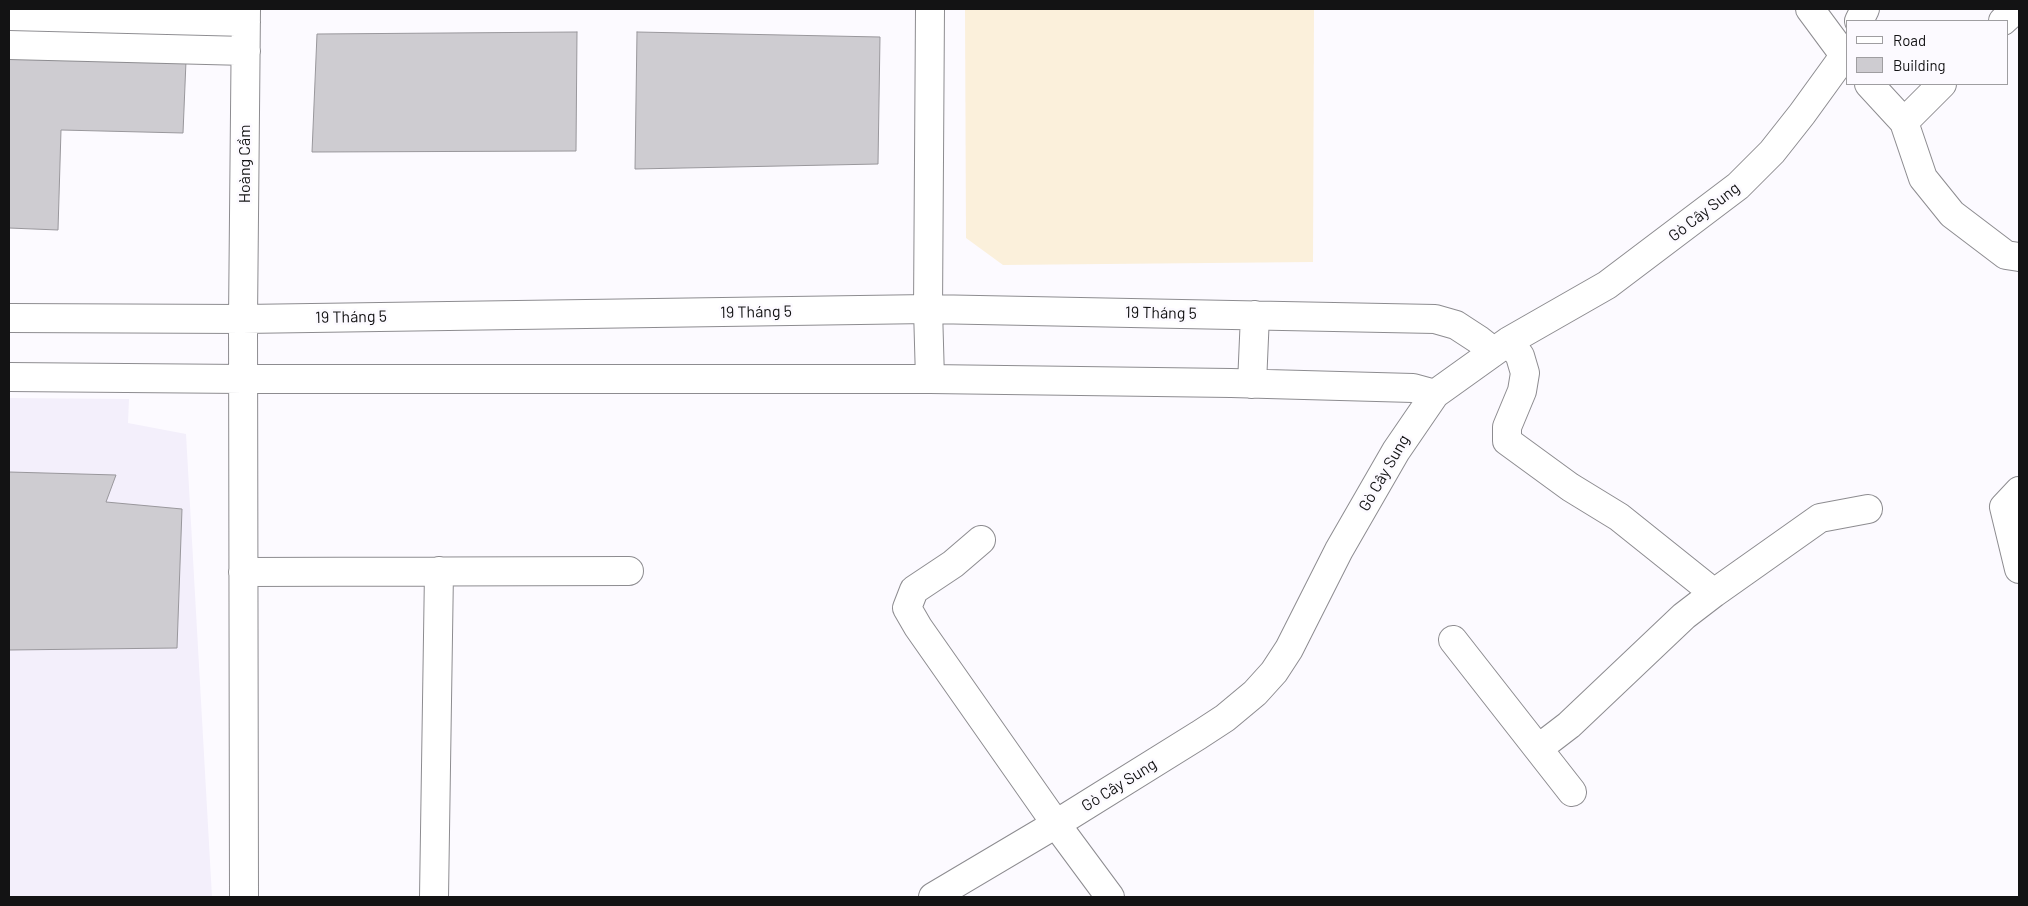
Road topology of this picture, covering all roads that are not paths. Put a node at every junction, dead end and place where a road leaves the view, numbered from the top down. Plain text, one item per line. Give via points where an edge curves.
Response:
1 (930, 9) edge
2 (1810, 9) edge
3 (2016, 9) edge
4 (9, 16) edge
5 (246, 16) edge
6 (2004, 20) edge
7 (9, 45) edge
8 (246, 51) junction
9 (1846, 55) edge
10 (1870, 85) edge
11 (1941, 85) edge
12 (1904, 122) junction
13 (2019, 257) edge
14 (928, 309) junction
15 (1255, 315) junction
16 (9, 318) edge
17 (243, 319) junction
18 (1501, 346) junction
19 (9, 377) edge
20 (243, 379) junction
21 (930, 379) junction
22 (1252, 384) junction
23 (1435, 394) junction
24 (2019, 491) edge
25 (1868, 508) dead end
26 (981, 540) dead end
27 (2019, 569) edge
28 (629, 571) dead end
29 (243, 572) junction
30 (439, 572) junction
31 (1714, 593) junction
32 (1453, 640) dead end
33 (1539, 748) junction
34 (1572, 792) dead end
35 (1056, 824) junction
36 (244, 897) edge
37 (434, 897) edge
38 (933, 897) edge
39 (1110, 897) edge

1 - 14 street
2 - 9 street
3 - 6 street
4 - 5 street
5 - 8 street, Hoàng Cầm
7 - 8 street
8 - 17 street, Hoàng Cầm
9 - 18 street, Gò Cây Sung via 1772,152 1738,186 1607,285
10 - 12 street
11 - 12 street
12 - 13 street via 1923,178 1952,214 2006,255
14 - 15 street, 19 Tháng 5
14 - 17 street, 19 Tháng 5
14 - 21 street
15 - 18 street, 19 Tháng 5 via 1435,319 1456,325 1479,340
15 - 22 street
16 - 17 street, 19 Tháng 5
17 - 20 street, Hoàng Cầm
18 - 23 street, Gò Cây Sung
18 - 31 street via 1520,356 1525,373 1522,391 1507,427 1508,441 1570,487 1619,517
19 - 20 street
20 - 21 street
20 - 29 street, Hoàng Cầm
21 - 22 street
22 - 23 street via 1412,388
23 - 35 street, Gò Cây Sung via 1396,451 1274,672 1225,718
24 - 27 street via 2004,508
25 - 31 street via 1820,518
26 - 35 street via 914,590 908,608
28 - 30 street
29 - 30 street
29 - 36 street, Hoàng Cầm
30 - 37 street
31 - 33 street via 1684,616 1569,725
32 - 33 street
33 - 34 street
35 - 38 street, Gò Cây Sung
35 - 39 street

